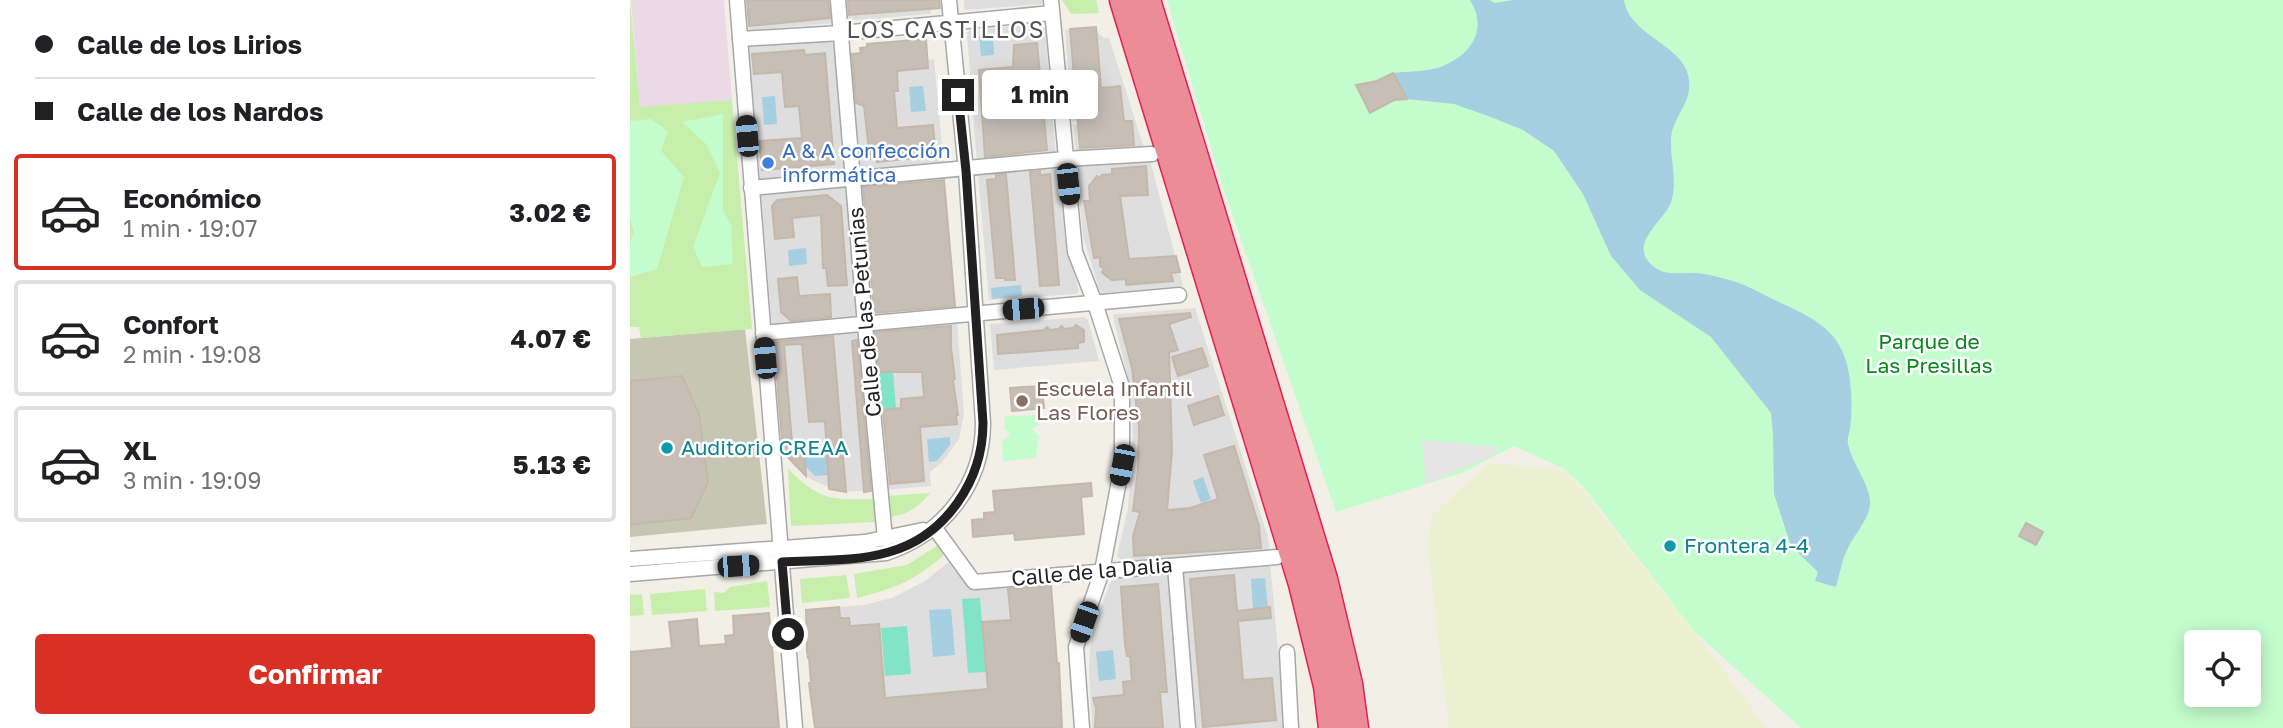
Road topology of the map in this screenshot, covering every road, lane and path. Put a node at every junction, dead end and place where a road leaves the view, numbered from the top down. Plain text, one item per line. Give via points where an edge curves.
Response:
1 (737, 0) edge
2 (838, 0) edge
3 (948, 0) edge
4 (1123, 0) edge
5 (1147, 0) edge
6 (1051, 6) edge
7 (950, 21) junction
8 (841, 33) junction
9 (740, 39) junction
10 (1152, 155) dead end
11 (1065, 159) junction
12 (965, 169) junction
13 (853, 178) junction
14 (751, 188) junction
15 (1179, 295) dead end
16 (1096, 303) junction
17 (975, 313) junction
18 (865, 325) junction
19 (763, 333) junction
20 (934, 527) junction
21 (886, 539) junction
22 (781, 555) junction
23 (1277, 558) dead end
24 (630, 559) edge
25 (1175, 566) junction
26 (1102, 571) junction
27 (630, 574) edge
28 (1287, 652) dead end
29 (795, 728) edge
30 (1082, 728) edge
31 (1188, 728) edge
32 (1291, 728) edge
33 (1332, 728) edge
34 (1355, 728) edge

1 - 9 street
2 - 8 street, Calle de las Petunias
3 - 7 street
4 - 33 highway via 1302,584 1327,686
5 - 34 highway via 1324,579
6 - 7 street
6 - 11 street
7 - 8 street
7 - 12 street
8 - 9 street
8 - 13 street, Calle de las Petunias
9 - 14 street
10 - 11 street
11 - 12 street
11 - 16 street via 1075,252
12 - 13 street
12 - 17 street
13 - 14 street
13 - 18 street, Calle de las Petunias
14 - 19 street
15 - 16 street
16 - 17 street
16 - 26 street via 1122,387 1122,465
17 - 18 street
17 - 20 street via 983,423 980,456 965,493
18 - 19 street
18 - 21 street, Calle de las Petunias
19 - 22 street
20 - 21 street
20 - 22 street via 910,545 886,553
20 - 26 street, Calle de la Dalia via 974,582
21 - 22 street
22 - 24 street
22 - 27 street
22 - 29 street
23 - 25 street, Calle de la Dalia
25 - 26 street, Calle de la Dalia
25 - 31 street
26 - 30 street via 1076,647
28 - 32 street

